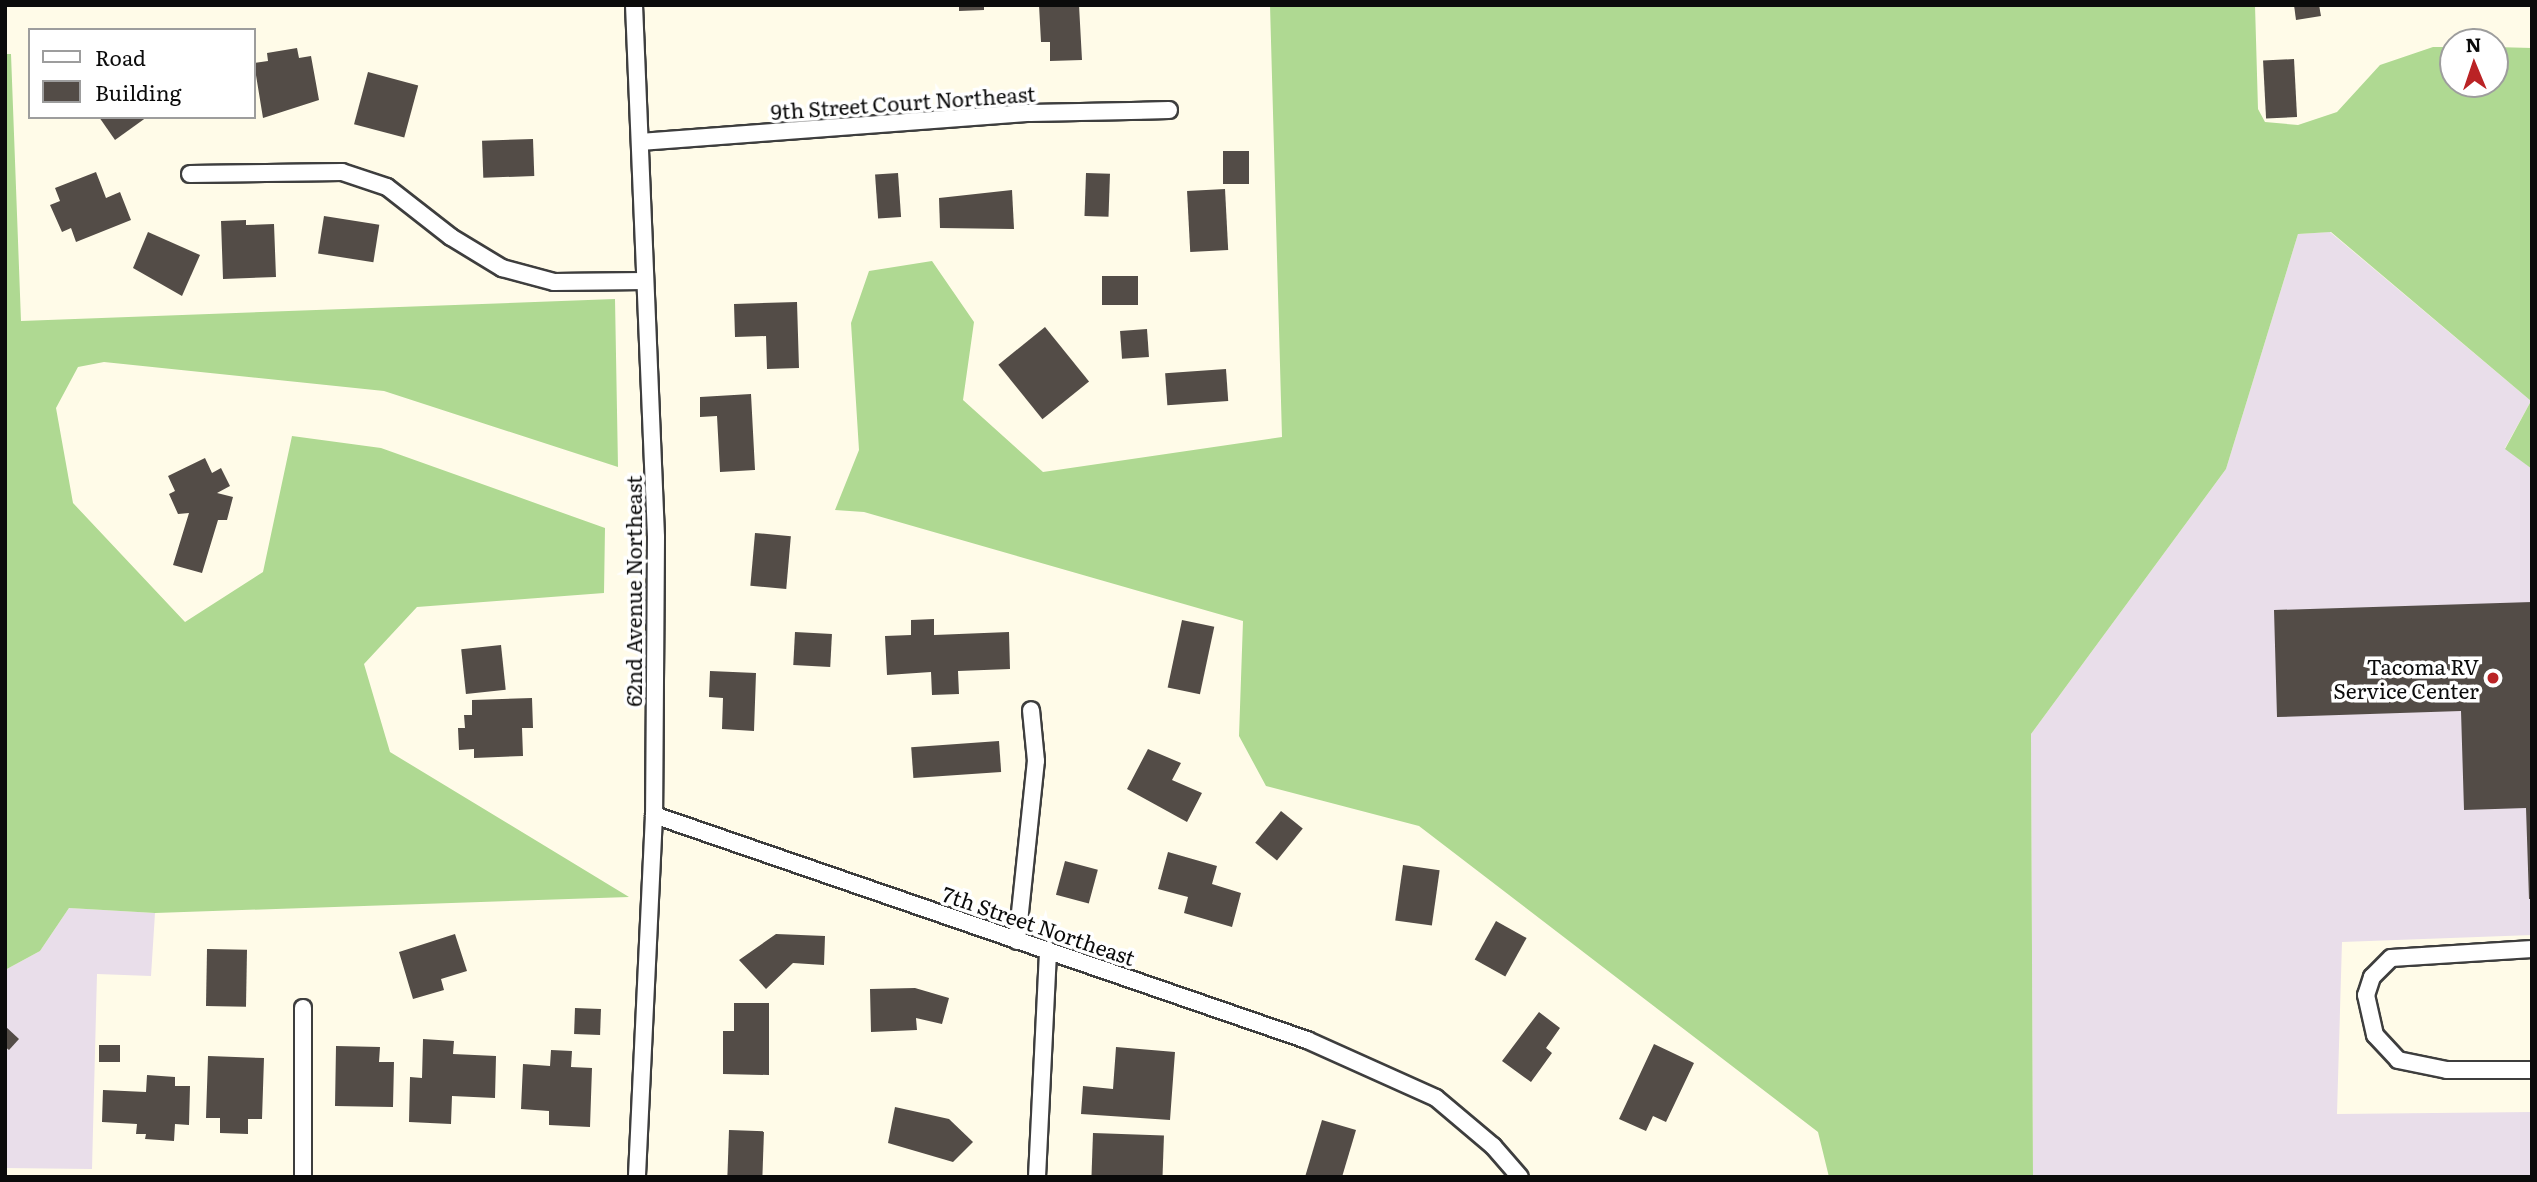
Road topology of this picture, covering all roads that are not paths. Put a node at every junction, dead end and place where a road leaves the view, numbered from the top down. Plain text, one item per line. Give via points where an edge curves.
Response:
1 (634, 5) edge
2 (1169, 110) dead end
3 (640, 142) junction
4 (190, 174) dead end
5 (645, 281) junction
6 (1031, 710) dead end
7 (654, 815) junction
8 (1017, 941) junction
9 (2532, 949) edge
10 (1048, 950) junction
11 (303, 1008) dead end
12 (2532, 1070) edge
13 (303, 1177) edge
14 (637, 1177) edge
15 (1037, 1177) edge
16 (1520, 1177) edge

1 - 3 street, 62nd Avenue Northeast
2 - 3 street, 9th Street Court Northeast via 1030,113
3 - 5 street, 62nd Avenue Northeast
4 - 5 street via 342,172 387,187 502,268 554,282
5 - 7 street, 62nd Avenue Northeast via 656,537
6 - 8 street via 1036,761
7 - 8 street, 7th Street Northeast
7 - 14 street, 62nd Avenue Northeast
8 - 10 street, 7th Street Northeast
9 - 12 street via 2391,958 2372,977 2367,995 2375,1035 2398,1060 2447,1070
10 - 15 street
10 - 16 street, 7th Street Northeast via 1267,1025 1407,1082 1455,1112
11 - 13 street

